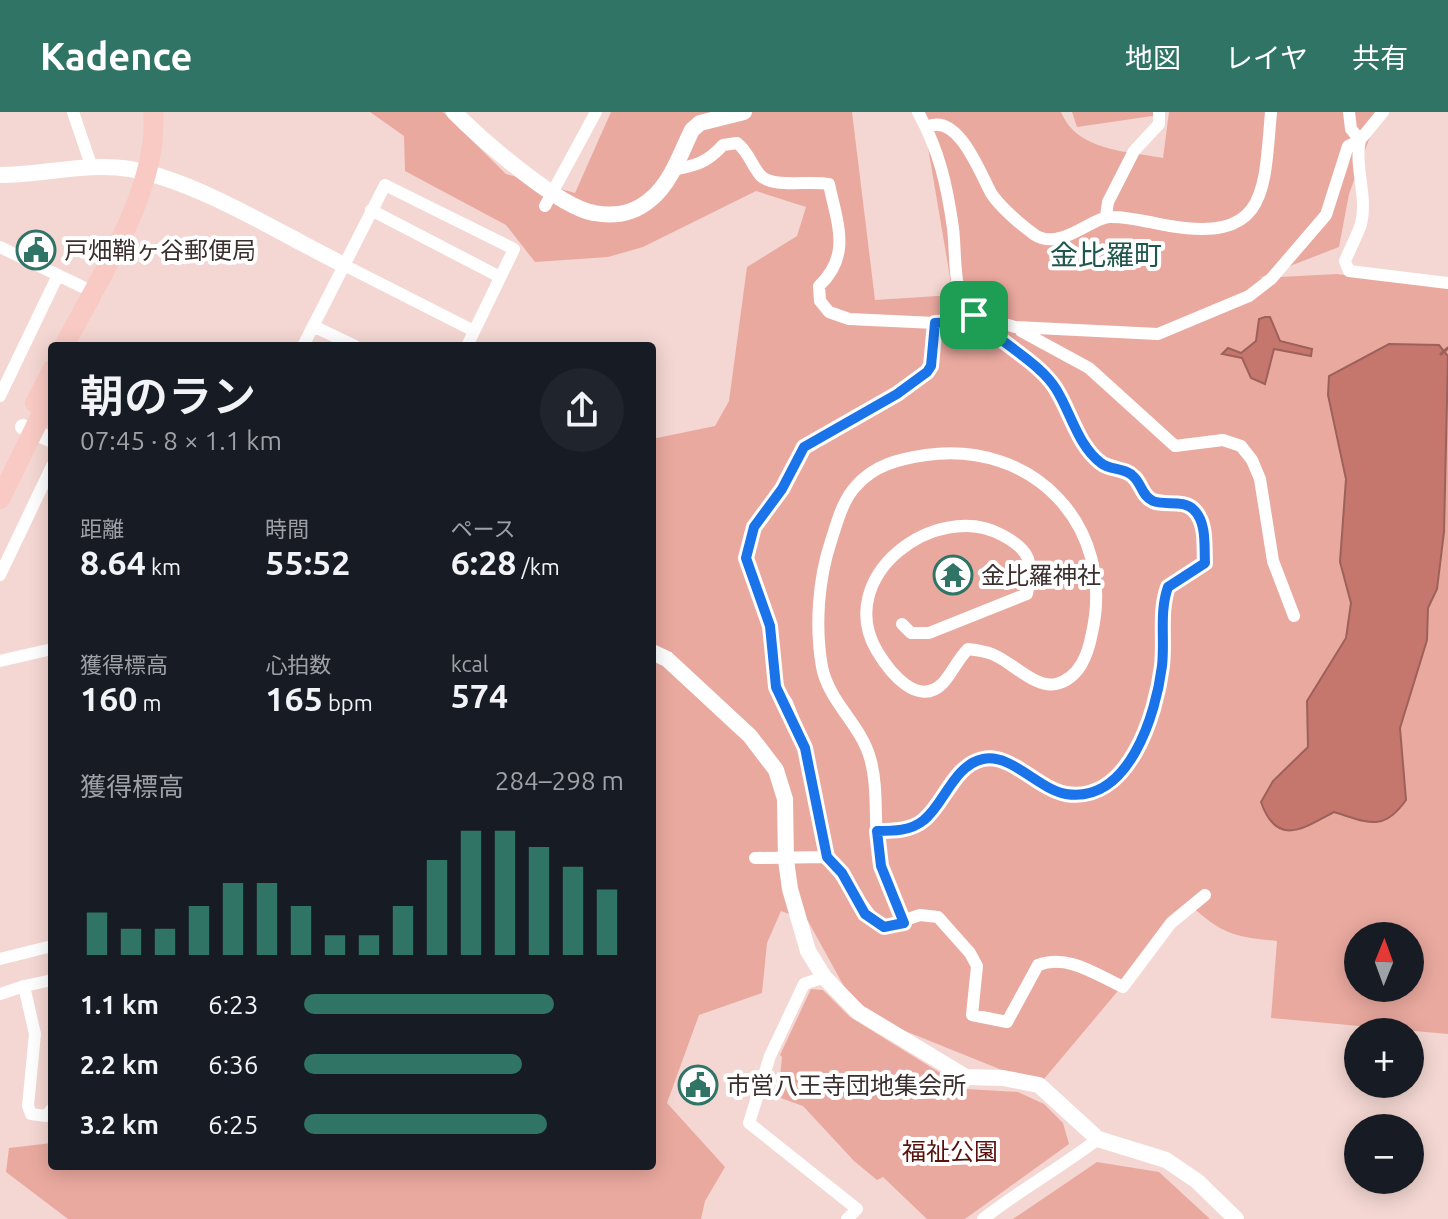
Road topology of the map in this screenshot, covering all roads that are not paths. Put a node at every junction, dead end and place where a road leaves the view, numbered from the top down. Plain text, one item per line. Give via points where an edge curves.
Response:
1 (73, 112) edge
2 (153, 112) edge
3 (164, 112) edge
4 (454, 112) edge
5 (744, 112) edge
6 (918, 112) edge
7 (1159, 112) edge
8 (1271, 112) edge
9 (1349, 112) edge
10 (1383, 112) edge
11 (593, 113) edge
12 (927, 127) junction
13 (1360, 140) junction
14 (92, 168) junction
15 (671, 170) junction
16 (0, 175) edge
17 (149, 175) junction
18 (548, 199) junction
19 (371, 210) junction
20 (1106, 216) junction
21 (0, 247) edge
22 (344, 265) junction
23 (58, 275) junction
24 (500, 277) junction
25 (1448, 283) edge
26 (96, 294) junction
27 (974, 315) junction
28 (935, 323) junction
29 (313, 326) junction
30 (1015, 327) junction
31 (474, 331) junction
32 (66, 342) edge
33 (77, 342) edge
34 (305, 342) edge
35 (347, 342) edge
36 (469, 342) edge
37 (48, 386) edge
38 (0, 396) edge
39 (48, 403) edge
40 (36, 433) edge
41 (48, 474) edge
42 (0, 475) edge
43 (0, 499) edge
44 (0, 575) edge
45 (1294, 616) dead end
46 (902, 624) dead end
47 (48, 650) edge
48 (656, 654) edge
49 (0, 661) edge
50 (877, 831) junction
51 (827, 857) junction
52 (755, 858) dead end
53 (1205, 895) dead end
54 (904, 923) junction
55 (48, 947) edge
56 (1, 955) edge
57 (824, 977) junction
58 (48, 981) edge
59 (24, 986) junction
60 (0, 994) edge
61 (48, 1114) edge
62 (1098, 1139) junction
63 (847, 1219) edge
64 (983, 1219) edge
65 (1236, 1219) edge

1 - 14 street
2 - 17 main road
3 - 17 main road via 162,147
4 - 18 street
5 - 15 street via 700,123
6 - 12 street
7 - 20 street via 1159,124 1134,151
8 - 20 street via 1262,191 1243,219 1230,227 1195,230
9 - 13 street via 1351,129
10 - 13 street
11 - 18 street
12 - 20 street via 942,116 961,125 993,196 1036,236 1059,238
12 - 27 street via 944,173 958,282
13 - 25 street via 1356,160 1361,224 1345,261 1349,271
13 - 30 street via 1348,146 1326,215 1271,279 1249,296 1158,334
14 - 16 street
14 - 17 street
15 - 18 street via 654,197 620,215 591,213
15 - 28 street via 699,165 723,145 737,143 762,177 775,184 829,184 841,245 834,272 819,286 820,301 829,312 849,319
17 - 22 street via 189,188
17 - 26 main road
19 - 22 street
19 - 24 street
19 - 24 street via 385,185 514,249
21 - 23 street
22 - 29 street
22 - 31 street
23 - 26 street
23 - 38 street
24 - 31 street
26 - 32 main road
26 - 33 main road
27 - 28 street
27 - 30 street
27 - 50 street via 1055,387 1083,442 1102,464 1126,471 1155,502 1195,510 1204,532 1205,563 1168,587 1162,664 1149,722 1124,770 1105,787 1089,794 1050,790 998,759 982,759 964,770 924,820 903,830
28 - 51 street via 927,372 804,447 748,539 746,558 770,626 773,674 805,748
29 - 34 street
29 - 35 street
30 - 45 street via 1089,368 1175,446 1223,440 1241,446 1260,479 1273,561
31 - 36 street
37 - 40 main road
39 - 40 main road
40 - 42 main road
40 - 43 main road
41 - 44 street
46 - 50 street via 911,633 929,633 1027,594 1025,548 982,525 946,525 911,542 879,571 867,601 875,647 906,687 917,690 935,690 968,649 990,653 1044,684 1057,684 1087,658 1094,627 1092,550 1068,510 1039,479 988,456 942,453 898,459 855,487 823,571 822,668 867,750
47 - 49 street
48 - 57 street via 750,736 776,770 785,799 790,889 808,951
50 - 54 street via 881,866
51 - 52 street
51 - 54 street via 876,923
53 - 54 street via 1171,923 1123,987 1070,962 1052,960 1038,965 1007,1022 972,1015 977,966 938,917 920,915
55 - 56 street
57 - 62 street via 858,1012 966,1077 1039,1085
57 - 63 street via 804,984 770,1056 749,1123 857,1209
58 - 59 street
59 - 60 street
59 - 61 street via 35,1034 28,1106 31,1114
62 - 64 street
62 - 65 street via 1166,1160

